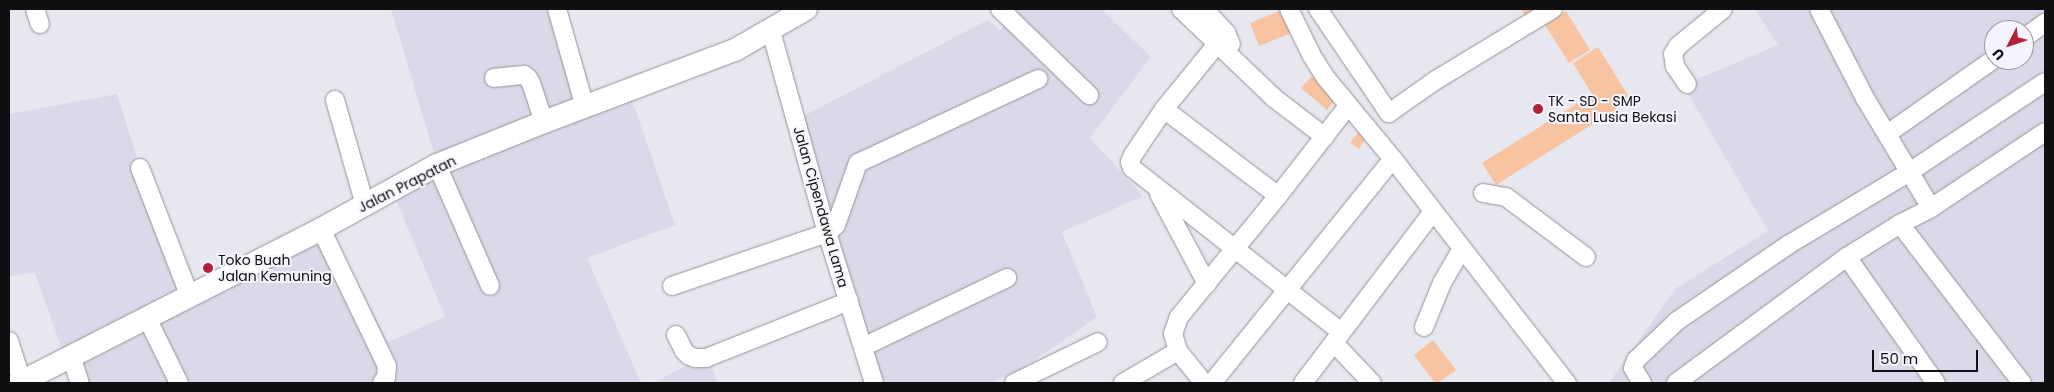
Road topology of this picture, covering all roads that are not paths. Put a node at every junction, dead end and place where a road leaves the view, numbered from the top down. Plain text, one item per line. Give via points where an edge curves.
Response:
1 (557, 9) edge
2 (1000, 9) edge
3 (1181, 9) edge
4 (1204, 9) edge
5 (1289, 9) edge
6 (1318, 9) edge
7 (1553, 9) edge
8 (1723, 9) edge
9 (1819, 9) edge
10 (801, 10) edge
11 (2045, 24) edge
12 (770, 31) junction
13 (2034, 31) edge
14 (1222, 38) junction
15 (1984, 66) edge
16 (494, 78) dead end
17 (1038, 80) dead end
18 (2045, 82) edge
19 (1687, 84) dead end
20 (1089, 95) dead end
21 (335, 100) dead end
22 (1348, 106) junction
23 (585, 107) junction
24 (1164, 109) junction
25 (544, 122) junction
26 (2045, 132) edge
27 (1886, 134) junction
28 (1325, 137) junction
29 (1393, 159) junction
30 (437, 166) junction
31 (140, 168) dead end
32 (1908, 173) junction
33 (1156, 188) junction
34 (1483, 193) dead end
35 (1278, 196) junction
36 (364, 205) junction
37 (1931, 208) junction
38 (1433, 212) junction
39 (1900, 224) junction
40 (321, 229) junction
41 (827, 233) junction
42 (1462, 248) junction
43 (1236, 250) junction
44 (1586, 257) dead end
45 (1848, 257) junction
46 (1007, 278) dead end
47 (1207, 284) junction
48 (490, 286) dead end
49 (672, 286) dead end
50 (1288, 289) junction
51 (190, 297) junction
52 (849, 301) junction
53 (147, 318) junction
54 (1424, 328) dead end
55 (676, 335) dead end
56 (1338, 337) junction
57 (9, 341) edge
58 (1098, 342) dead end
59 (864, 347) junction
60 (1178, 351) junction
61 (71, 356) junction
62 (21, 382) edge
63 (80, 383) edge
64 (179, 383) edge
65 (382, 383) edge
66 (874, 383) edge
67 (1014, 383) edge
68 (1123, 383) edge
69 (1204, 383) edge
70 (1212, 383) edge
71 (1303, 383) edge
72 (1372, 383) edge
73 (1567, 383) edge
74 (1642, 383) edge
75 (1676, 383) edge
76 (1936, 383) edge
77 (2022, 383) edge

1 - 23 street
2 - 20 street
3 - 14 street
4 - 14 street
5 - 22 street via 1312,56
6 - 7 street via 1388,113
8 - 19 street via 1678,46 1673,54 1675,66
9 - 27 street
10 - 12 main road, Jalan Prapatan
11 - 13 street
12 - 23 main road, Jalan Prapatan via 735,50
12 - 41 street, Jalan Cipendawa Lama
14 - 24 street
14 - 28 street via 1239,62 1274,98
15 - 27 street
16 - 25 street via 524,75 528,78
17 - 41 street via 858,163 836,226
18 - 32 street
21 - 36 street
22 - 28 street
22 - 29 street
23 - 25 main road, Jalan Prapatan
24 - 33 street via 1130,162 1134,172
24 - 35 street
25 - 30 main road, Jalan Prapatan
26 - 37 street
27 - 32 street
28 - 35 street
29 - 38 street
29 - 50 street
30 - 36 main road, Jalan Prapatan
30 - 48 street
31 - 51 street
32 - 37 street
32 - 74 street via 1788,245 1677,322 1636,360 1633,368
33 - 43 street
33 - 47 street
34 - 44 street via 1506,197
35 - 43 street
36 - 40 main road, Jalan Prapatan
37 - 39 street
38 - 42 street
38 - 56 street
39 - 45 street
39 - 77 street
40 - 51 main road, Jalan Prapatan
40 - 65 street via 387,366
41 - 49 street
41 - 52 street, Jalan Cipendawa Lama
42 - 54 street via 1442,283
42 - 73 street
43 - 47 street
43 - 50 street
45 - 75 street
45 - 76 street
46 - 59 street
47 - 60 street via 1175,324 1173,334
50 - 56 street
50 - 70 street
51 - 53 main road, Jalan Prapatan
52 - 55 street via 706,358 688,355
52 - 59 street, Jalan Cipendawa Lama
53 - 61 main road, Jalan Prapatan
53 - 64 street
56 - 71 street
56 - 72 street
57 - 62 street
58 - 67 street
59 - 66 street, Jalan Cipendawa Lama
60 - 68 street
60 - 69 street
61 - 62 main road, Jalan Prapatan
61 - 63 street

